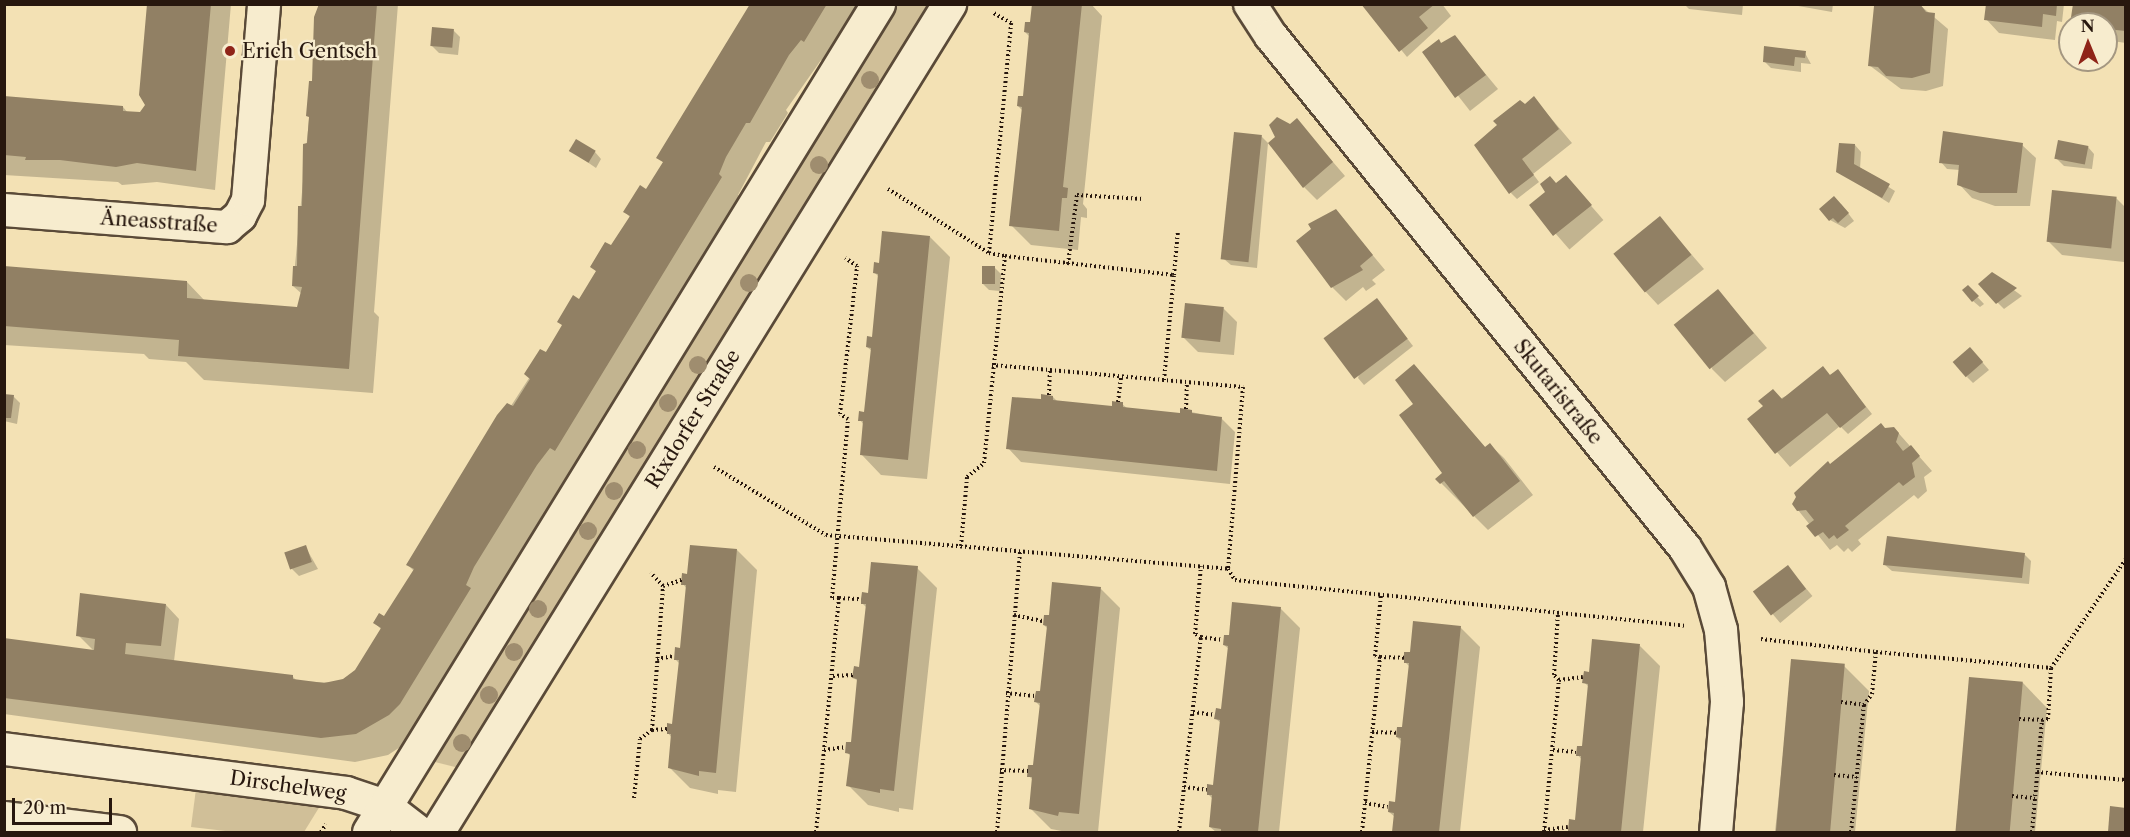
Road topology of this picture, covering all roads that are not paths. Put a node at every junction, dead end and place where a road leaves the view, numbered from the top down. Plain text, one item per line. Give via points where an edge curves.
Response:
1 (264, 4) edge
2 (878, 4) edge
3 (949, 4) edge
4 (1250, 4) edge
5 (4, 210) edge
6 (4, 749) edge
7 (4, 818) edge
8 (377, 819) edge
9 (120, 832) edge
10 (419, 832) edge
11 (437, 832) edge
12 (1716, 832) edge

1 - 5 street, Äneasstraße via 248,200 240,216 226,227
2 - 8 street
3 - 11 street, Rixdorfer Straße
4 - 12 street, Skutaristraße via 1277,44 1685,548 1709,587 1721,630 1727,702
6 - 8 street, Dirschelweg via 346,793
7 - 9 street
8 - 10 street, Dirschelweg

